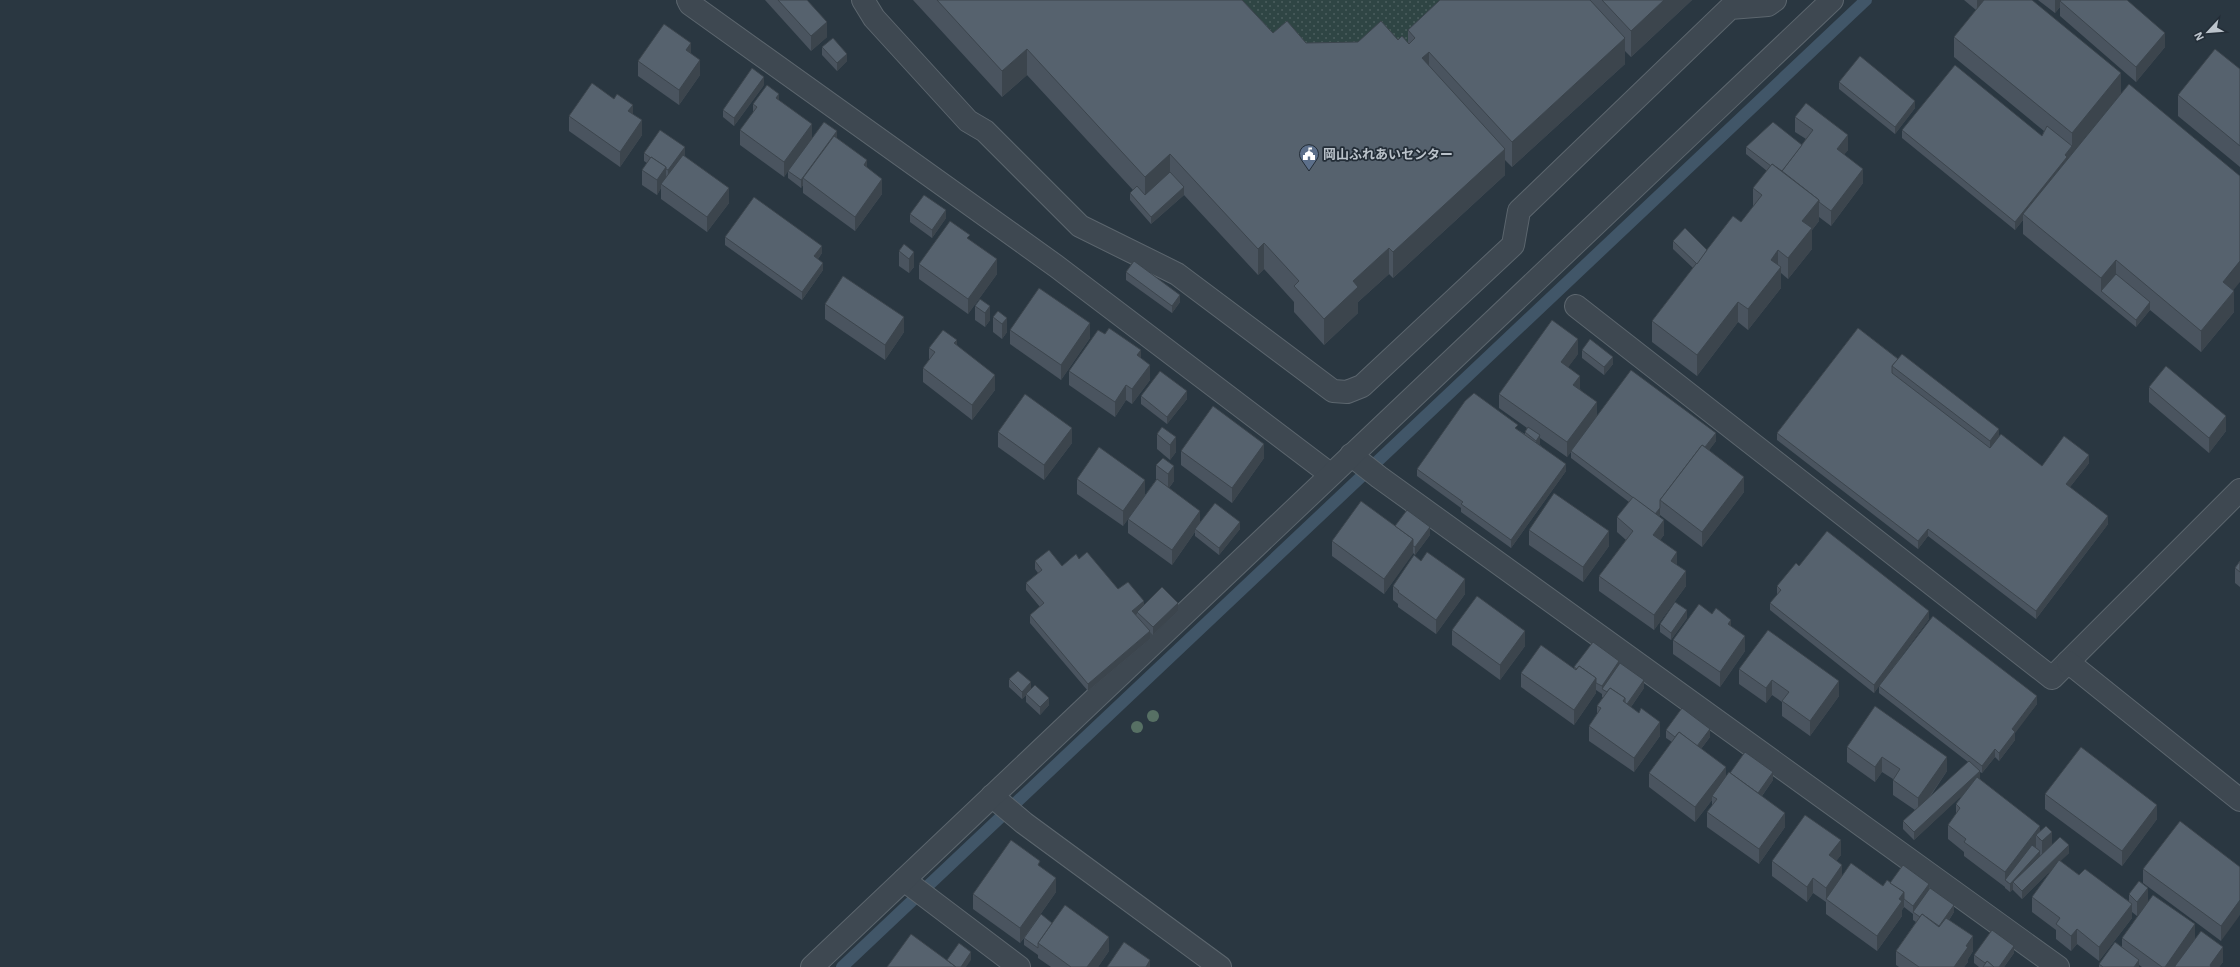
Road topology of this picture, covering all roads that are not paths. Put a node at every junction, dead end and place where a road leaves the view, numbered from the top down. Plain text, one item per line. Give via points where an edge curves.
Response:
1 (688, 0) edge
2 (863, 0) edge
3 (1774, 0) edge
4 (1832, 0) edge
5 (1576, 306) dead end
6 (1356, 459) junction
7 (1330, 474) junction
8 (2240, 490) edge
9 (2068, 662) junction
10 (996, 799) junction
11 (2240, 800) edge
12 (908, 883) junction
13 (812, 967) edge
14 (1019, 967) edge
15 (1220, 967) edge
16 (2058, 967) edge

1 - 7 street via 690,4 1056,266
2 - 3 street via 874,18 968,121 985,131 1080,226 1177,274 1333,391 1347,392 1362,386 1513,245 1519,212 1730,8 1768,5
4 - 6 street
5 - 9 street via 2052,678
6 - 7 street
6 - 16 street
7 - 10 street
8 - 9 street
9 - 11 street
10 - 12 street
10 - 15 street
12 - 13 street
12 - 14 street

